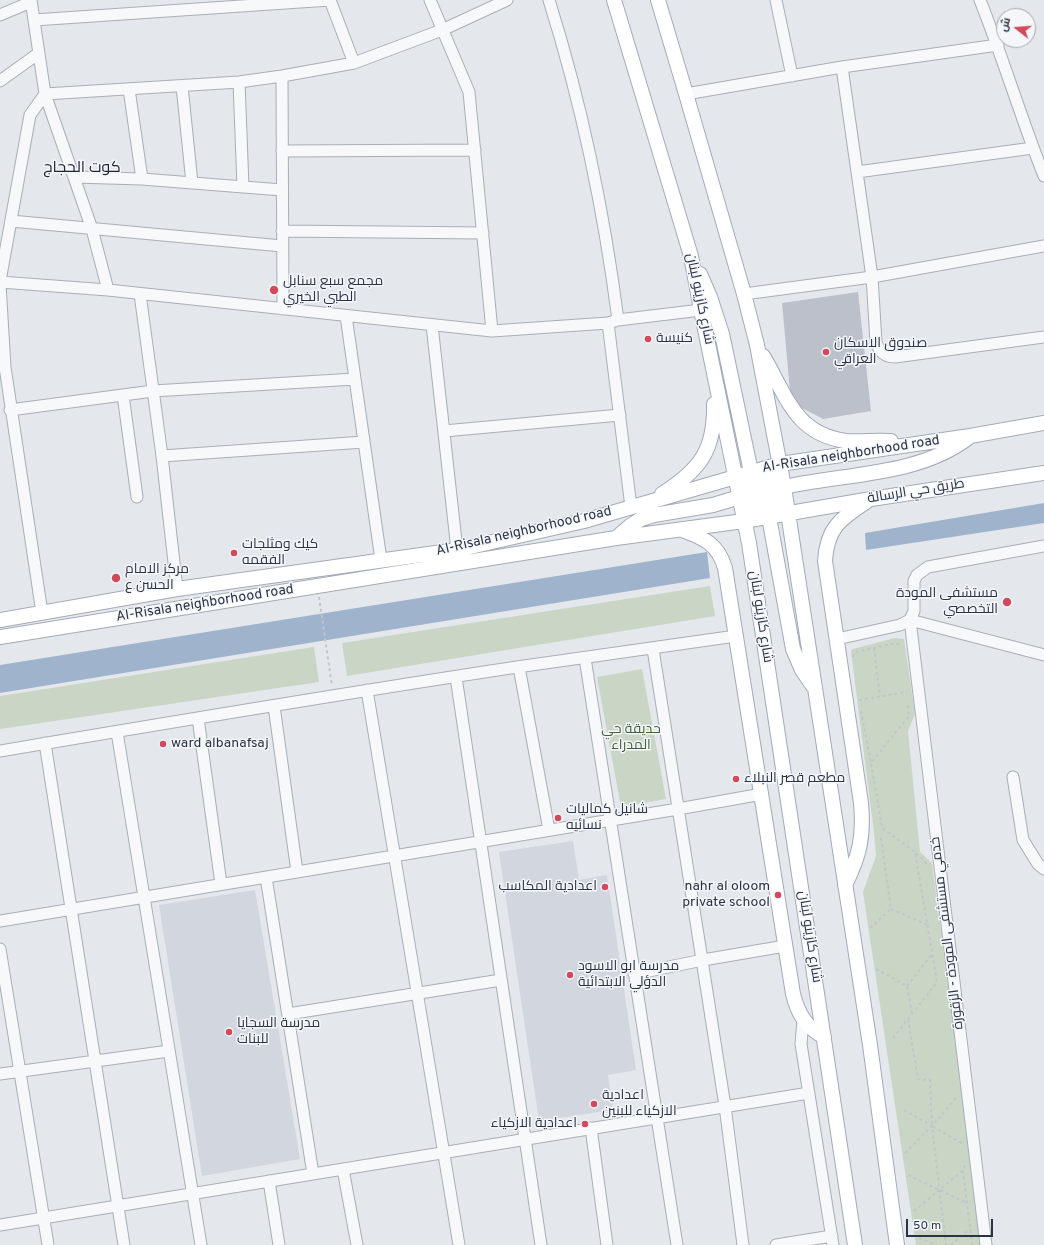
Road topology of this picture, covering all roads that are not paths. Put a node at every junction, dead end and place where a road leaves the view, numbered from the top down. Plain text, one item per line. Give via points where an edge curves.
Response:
1 (330, 0) edge
2 (430, 0) edge
3 (507, 0) edge
4 (549, 0) edge
5 (614, 0) edge
6 (658, 0) edge
7 (776, 0) edge
8 (980, 0) edge
9 (32, 1) edge
10 (0, 15) edge
11 (34, 20) junction
12 (442, 30) junction
13 (996, 40) edge
14 (996, 45) edge
15 (999, 48) edge
16 (39, 53) junction
17 (354, 63) junction
18 (842, 67) junction
19 (282, 76) junction
20 (792, 76) junction
21 (0, 81) edge
22 (239, 82) junction
23 (182, 86) junction
24 (129, 89) junction
25 (45, 94) junction
26 (686, 94) junction
27 (1033, 148) junction
28 (475, 150) junction
29 (282, 151) junction
30 (857, 172) junction
31 (1044, 176) edge
32 (75, 177) junction
33 (142, 179) junction
34 (192, 183) junction
35 (243, 187) junction
36 (282, 190) junction
37 (11, 221) junction
38 (92, 229) junction
39 (282, 231) junction
40 (483, 232) junction
41 (282, 246) junction
42 (1044, 246) edge
43 (691, 256) junction
44 (872, 277) junction
45 (0, 282) edge
46 (108, 290) junction
47 (140, 294) junction
48 (744, 294) junction
49 (282, 309) junction
50 (701, 310) junction
51 (346, 316) junction
52 (613, 322) junction
53 (432, 325) junction
54 (492, 332) junction
55 (1044, 337) edge
56 (757, 345) junction
57 (2, 368) edge
58 (355, 379) junction
59 (716, 381) junction
60 (153, 391) junction
61 (123, 395) junction
62 (10, 410) junction
63 (620, 415) junction
64 (1044, 423) edge
65 (444, 431) junction
66 (970, 436) junction
67 (364, 442) junction
68 (912, 445) junction
69 (162, 456) junction
70 (780, 464) junction
71 (751, 472) junction
72 (1044, 473) edge
73 (734, 478) junction
74 (784, 487) junction
75 (759, 493) junction
76 (137, 497) dead end
77 (739, 497) junction
78 (871, 499) junction
79 (648, 502) junction
80 (631, 507) junction
81 (789, 513) junction
82 (769, 517) junction
83 (744, 521) junction
84 (679, 529) junction
85 (616, 538) junction
86 (1044, 546) edge
87 (457, 550) junction
88 (381, 560) junction
89 (177, 589) junction
90 (42, 613) junction
91 (0, 620) edge
92 (910, 620) junction
93 (736, 636) junction
94 (0, 637) edge
95 (836, 639) junction
96 (653, 649) junction
97 (1044, 655) edge
98 (585, 658) junction
99 (519, 667) junction
100 (456, 677) junction
101 (816, 688) junction
102 (367, 690) junction
103 (274, 706) junction
104 (198, 718) junction
105 (117, 732) junction
106 (45, 743) junction
107 (0, 751) edge
108 (1013, 777) dead end
109 (762, 794) junction
110 (678, 809) junction
111 (612, 820) junction
112 (549, 830) junction
113 (480, 842) junction
114 (394, 856) junction
115 (1044, 869) edge
116 (297, 872) junction
117 (266, 877) junction
118 (221, 884) junction
119 (846, 885) junction
120 (144, 897) junction
121 (71, 909) junction
122 (0, 921) edge
123 (785, 946) junction
124 (0, 949) edge
125 (702, 960) junction
126 (634, 974) junction
127 (501, 980) junction
128 (417, 993) junction
129 (288, 1014) junction
130 (803, 1020) junction
131 (824, 1037) junction
132 (169, 1051) junction
133 (95, 1061) junction
134 (20, 1071) junction
135 (0, 1074) edge
136 (809, 1093) junction
137 (725, 1106) junction
138 (657, 1118) junction
139 (591, 1128) junction
140 (525, 1139) junction
141 (443, 1152) junction
142 (343, 1169) junction
143 (313, 1174) junction
144 (269, 1181) junction
145 (192, 1193) junction
146 (118, 1205) junction
147 (44, 1218) junction
148 (0, 1224) edge
149 (833, 1240) edge
150 (48, 1245) edge
151 (124, 1245) edge
152 (201, 1245) edge
153 (279, 1245) edge
154 (357, 1245) edge
155 (459, 1245) edge
156 (541, 1245) edge
157 (607, 1245) edge
158 (677, 1245) edge
159 (743, 1245) edge
160 (776, 1245) edge
161 (855, 1245) edge
162 (897, 1245) edge
163 (986, 1245) edge

1 - 11 street
1 - 17 street
2 - 12 street
3 - 12 street
4 - 52 street via 574,85 595,174 604,223
5 - 43 main road, شارع كازينو لبنان
6 - 26 main road
7 - 20 street
8 - 13 street
9 - 10 street
9 - 11 street
11 - 16 street
12 - 17 street
12 - 28 street via 469,92
14 - 18 street
15 - 27 street
16 - 21 street
16 - 25 street
17 - 19 street
18 - 20 street
18 - 30 street
19 - 22 street
19 - 29 street
20 - 26 street
22 - 23 street
22 - 35 street
23 - 24 street
23 - 34 street
24 - 25 street
24 - 33 street
25 - 32 street
25 - 37 street via 30,115
26 - 48 main road
27 - 30 street
27 - 31 street
28 - 29 street
28 - 40 street
29 - 36 street
30 - 44 street
32 - 33 street
32 - 38 street
33 - 34 street
34 - 35 street
35 - 36 street
36 - 39 street
37 - 38 street
37 - 45 street
38 - 41 street
38 - 46 street
39 - 40 street
39 - 41 street
40 - 54 street
41 - 49 street
42 - 44 street
43 - 50 main road, شارع كازينو لبنان
43 - 71 main road via 710,297 722,334
44 - 48 street
44 - 55 street via 876,342 879,350 886,355 895,357
45 - 46 street
45 - 57 street
46 - 47 street
47 - 49 street
47 - 60 street
48 - 56 main road
49 - 51 street
50 - 52 street
50 - 59 main road, شارع كازينو لبنان
51 - 53 street
51 - 58 street
52 - 54 street
52 - 63 street
53 - 54 street
53 - 65 street
56 - 68 main road via 789,404 809,428 825,436 847,441 886,441
56 - 70 main road
57 - 62 street
58 - 60 street
58 - 67 street
59 - 73 main road, شارع كازينو لبنان
59 - 79 main road via 714,424 705,453 687,477
60 - 61 street
60 - 69 street
61 - 62 street
61 - 76 street
62 - 90 street
63 - 65 street
63 - 80 street
64 - 66 main road, Al-Risala neighborhood road
65 - 87 street
66 - 68 main road, Al-Risala neighborhood road
66 - 74 main road via 952,449 923,462
67 - 69 street
67 - 88 street
68 - 70 main road, Al-Risala neighborhood road
69 - 89 street
70 - 71 main road, Al-Risala neighborhood road
70 - 74 main road
70 - 75 main road
71 - 73 main road, Al-Risala neighborhood road
71 - 75 main road
72 - 78 main road, طريق حي الرسالة
73 - 75 main road
73 - 77 main road, شارع كازينو لبنان
73 - 79 main road, Al-Risala neighborhood road
74 - 75 main road
74 - 81 main road
75 - 77 main road
75 - 81 main road
75 - 82 main road
75 - 83 main road
77 - 83 main road, شارع كازينو لبنان
77 - 85 main road via 713,505 654,514 641,519
78 - 81 main road, طريق حي الرسالة
78 - 95 main road via 841,520 828,541 825,561
79 - 80 main road, Al-Risala neighborhood road
80 - 87 main road, Al-Risala neighborhood road via 584,521
81 - 82 main road, Al-Risala neighborhood road
81 - 101 main road
82 - 83 main road, Al-Risala neighborhood road
82 - 101 main road via 793,649 802,670
83 - 84 main road, Al-Risala neighborhood road
83 - 131 main road, شارع كازينو لبنان
84 - 85 main road, Al-Risala neighborhood road
84 - 93 main road via 705,540 720,555 727,575
85 - 94 main road, Al-Risala neighborhood road
86 - 92 street, خدمي مستشفى المودة - الزقورة via 928,567 917,575 914,581 914,611
87 - 88 main road, Al-Risala neighborhood road
88 - 89 main road, Al-Risala neighborhood road
89 - 90 main road, Al-Risala neighborhood road
90 - 91 main road, Al-Risala neighborhood road
92 - 95 street via 900,625
92 - 97 street
92 - 163 street, خدمي مستشفى المودة - الزقورة
93 - 96 street
93 - 109 main road
95 - 119 main road via 863,824 861,846
96 - 98 street
96 - 110 street
98 - 99 street
98 - 111 street
99 - 100 street
99 - 112 street
100 - 102 street
100 - 113 street
101 - 119 main road
102 - 103 street
102 - 114 street
103 - 104 street
103 - 116 street
104 - 105 street
104 - 118 street
105 - 106 street
105 - 120 street
106 - 107 street
106 - 121 street
108 - 115 street via 1023,840
109 - 110 street
109 - 123 main road
110 - 111 street
110 - 125 street
111 - 112 street
111 - 126 street
112 - 113 street
113 - 114 street
113 - 127 street
114 - 116 street
114 - 128 street
116 - 117 street
117 - 118 street
117 - 129 street
118 - 120 street
119 - 162 main road
120 - 121 street
120 - 132 street
121 - 122 street
121 - 133 street
123 - 125 street
123 - 130 main road via 795,1001
124 - 134 street
125 - 126 street
125 - 137 street
126 - 138 street
127 - 128 street
127 - 140 street
128 - 129 street
128 - 141 street
129 - 143 street
130 - 131 main road via 812,1030
130 - 136 street via 801,1044
131 - 161 main road, شارع كازينو لبنان
132 - 133 street
132 - 145 street
133 - 134 street
133 - 146 street
134 - 135 street
134 - 147 street
136 - 137 street
136 - 149 street
137 - 138 street
137 - 159 street
138 - 139 street
138 - 158 street
139 - 140 street
139 - 157 street
140 - 141 street
140 - 156 street
141 - 142 street
141 - 155 street
142 - 143 street
142 - 154 street
143 - 144 street
144 - 145 street
144 - 153 street
145 - 146 street
145 - 152 street
146 - 147 street
146 - 151 street
147 - 148 street
147 - 150 street
149 - 160 street

